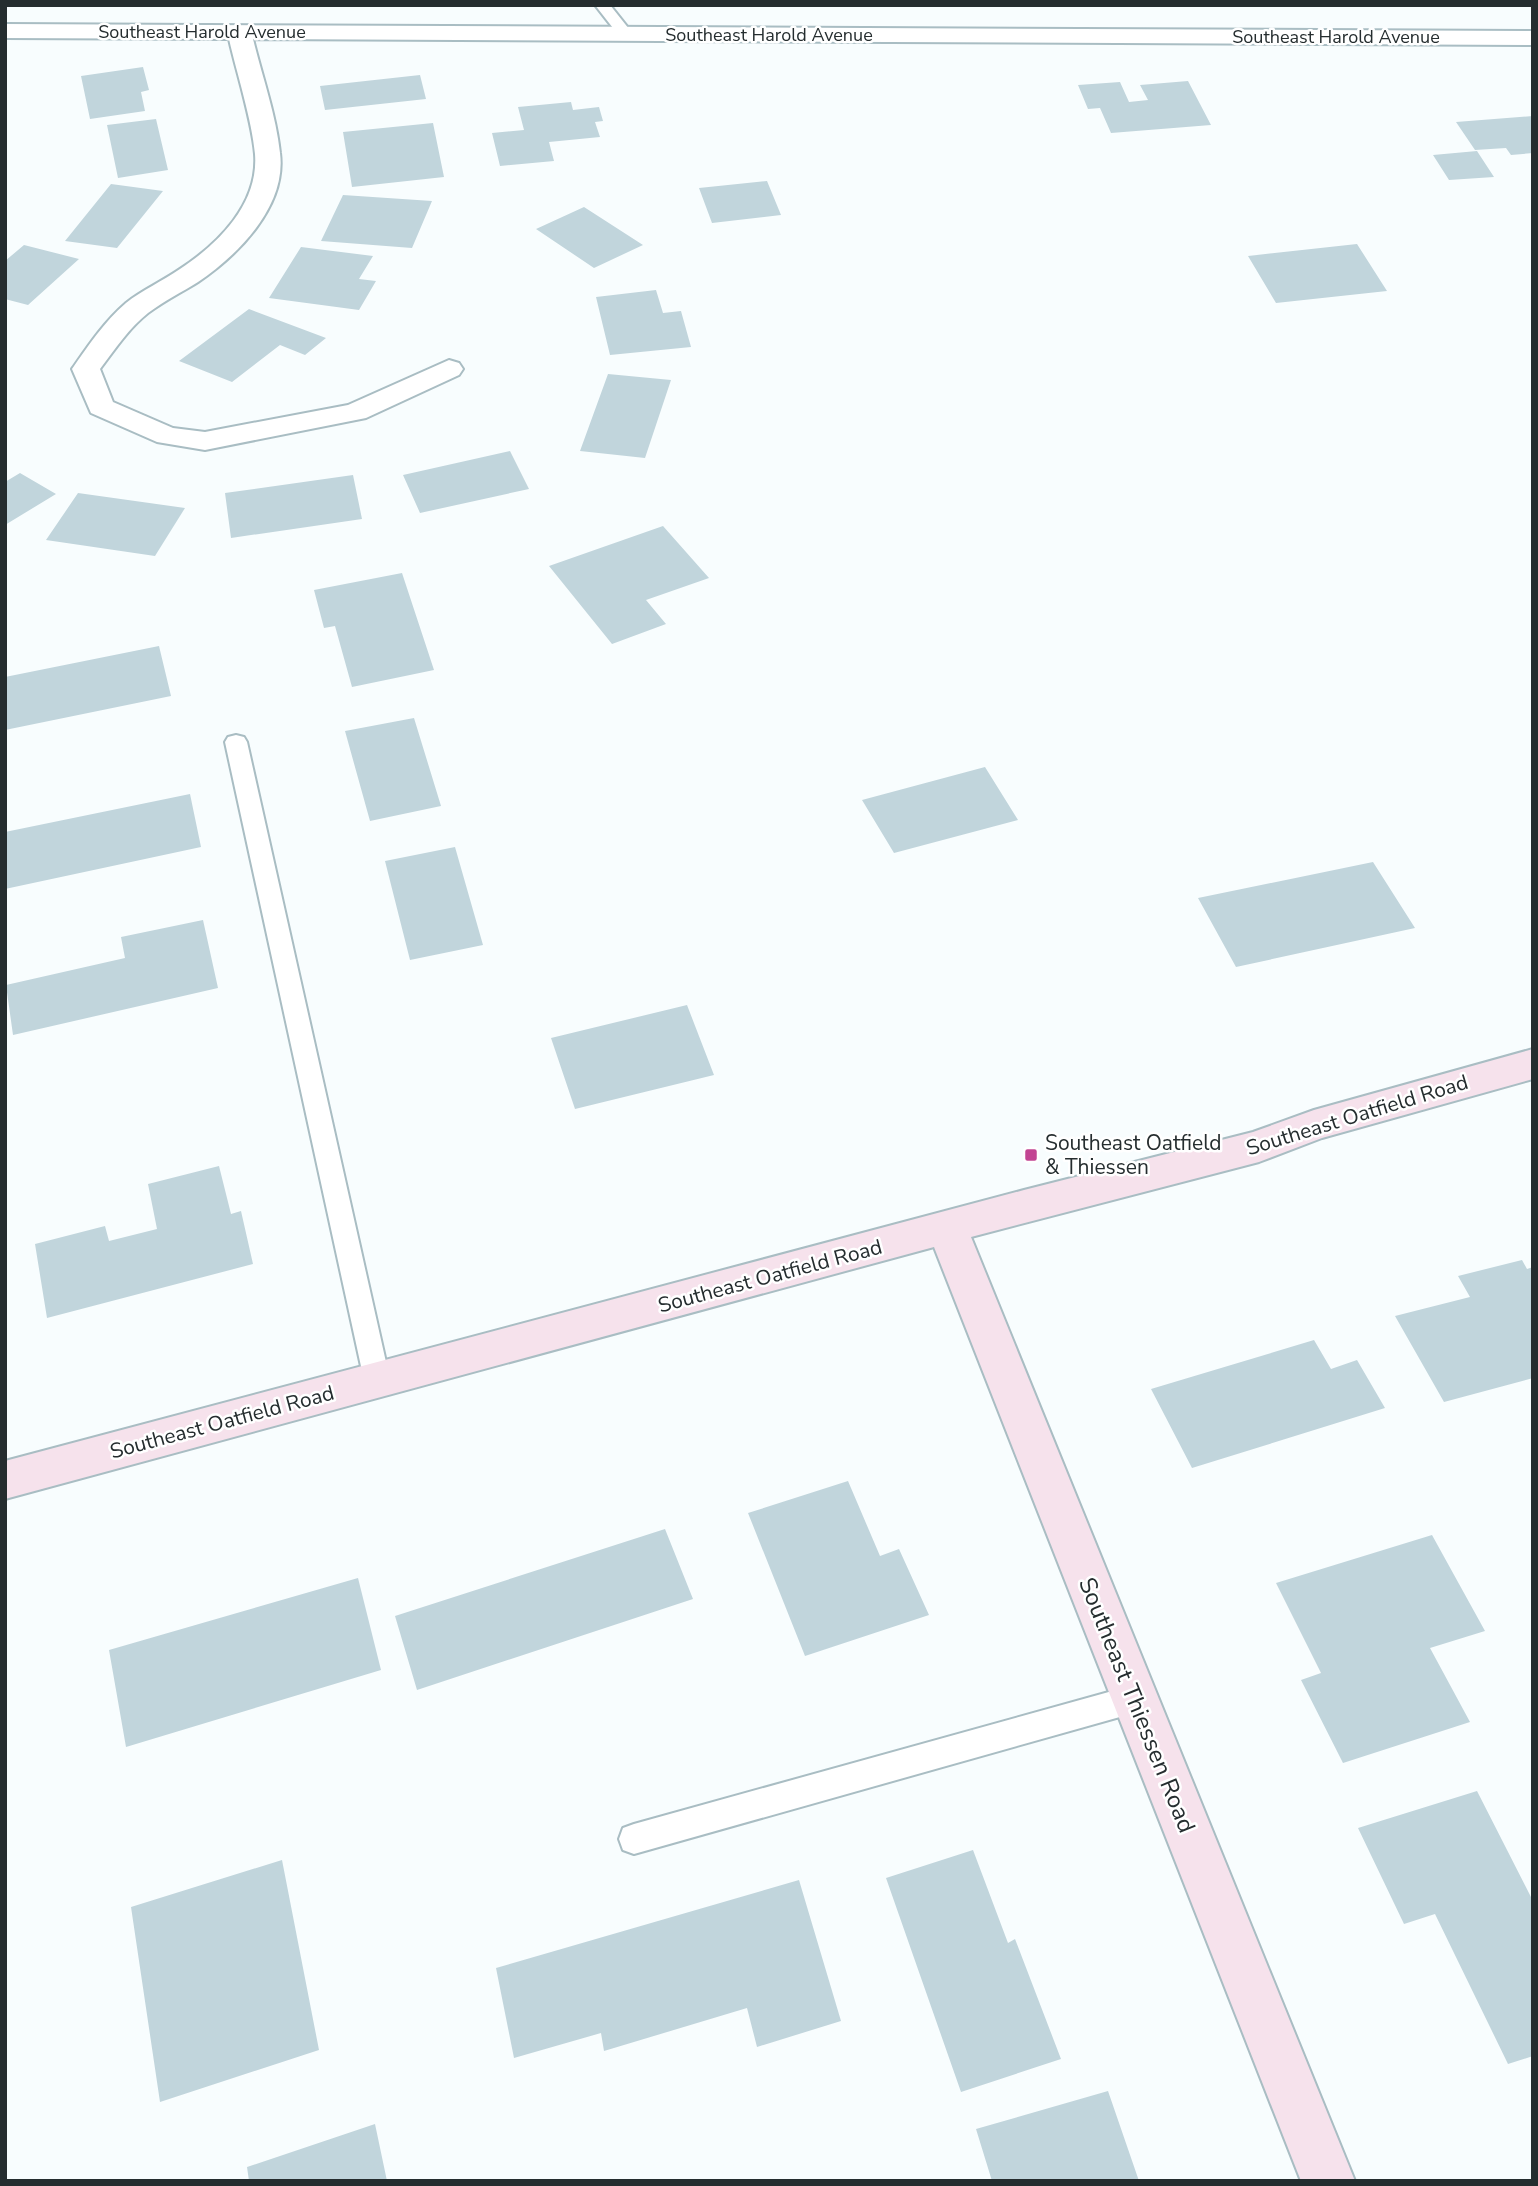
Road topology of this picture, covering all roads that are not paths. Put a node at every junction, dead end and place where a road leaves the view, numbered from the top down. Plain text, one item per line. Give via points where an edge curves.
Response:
1 (42, 5) edge
2 (602, 5) edge
3 (16, 31) edge
4 (239, 32) junction
5 (625, 34) junction
6 (1533, 38) edge
7 (449, 369) dead end
8 (236, 742) dead end
9 (1533, 1064) edge
10 (947, 1228) junction
11 (377, 1380) junction
12 (5, 1480) edge
13 (1134, 1699) junction
14 (634, 1839) dead end
15 (1328, 2181) edge

1 - 3 street
2 - 5 lane
3 - 4 street, Southeast Harold Avenue
4 - 5 street, Southeast Harold Avenue
4 - 7 street via 268,155 264,189 249,219 224,249 138,307 117,327 86,369 101,408 167,436 205,441 356,412
5 - 6 street, Southeast Harold Avenue
8 - 11 lane
9 - 10 main road, Southeast Oatfield Road via 1314,1125 1259,1146
10 - 11 main road, Southeast Oatfield Road
10 - 13 main road, Southeast Thiessen Road
11 - 12 main road, Southeast Oatfield Road
13 - 14 lane
13 - 15 main road, Southeast Thiessen Road

